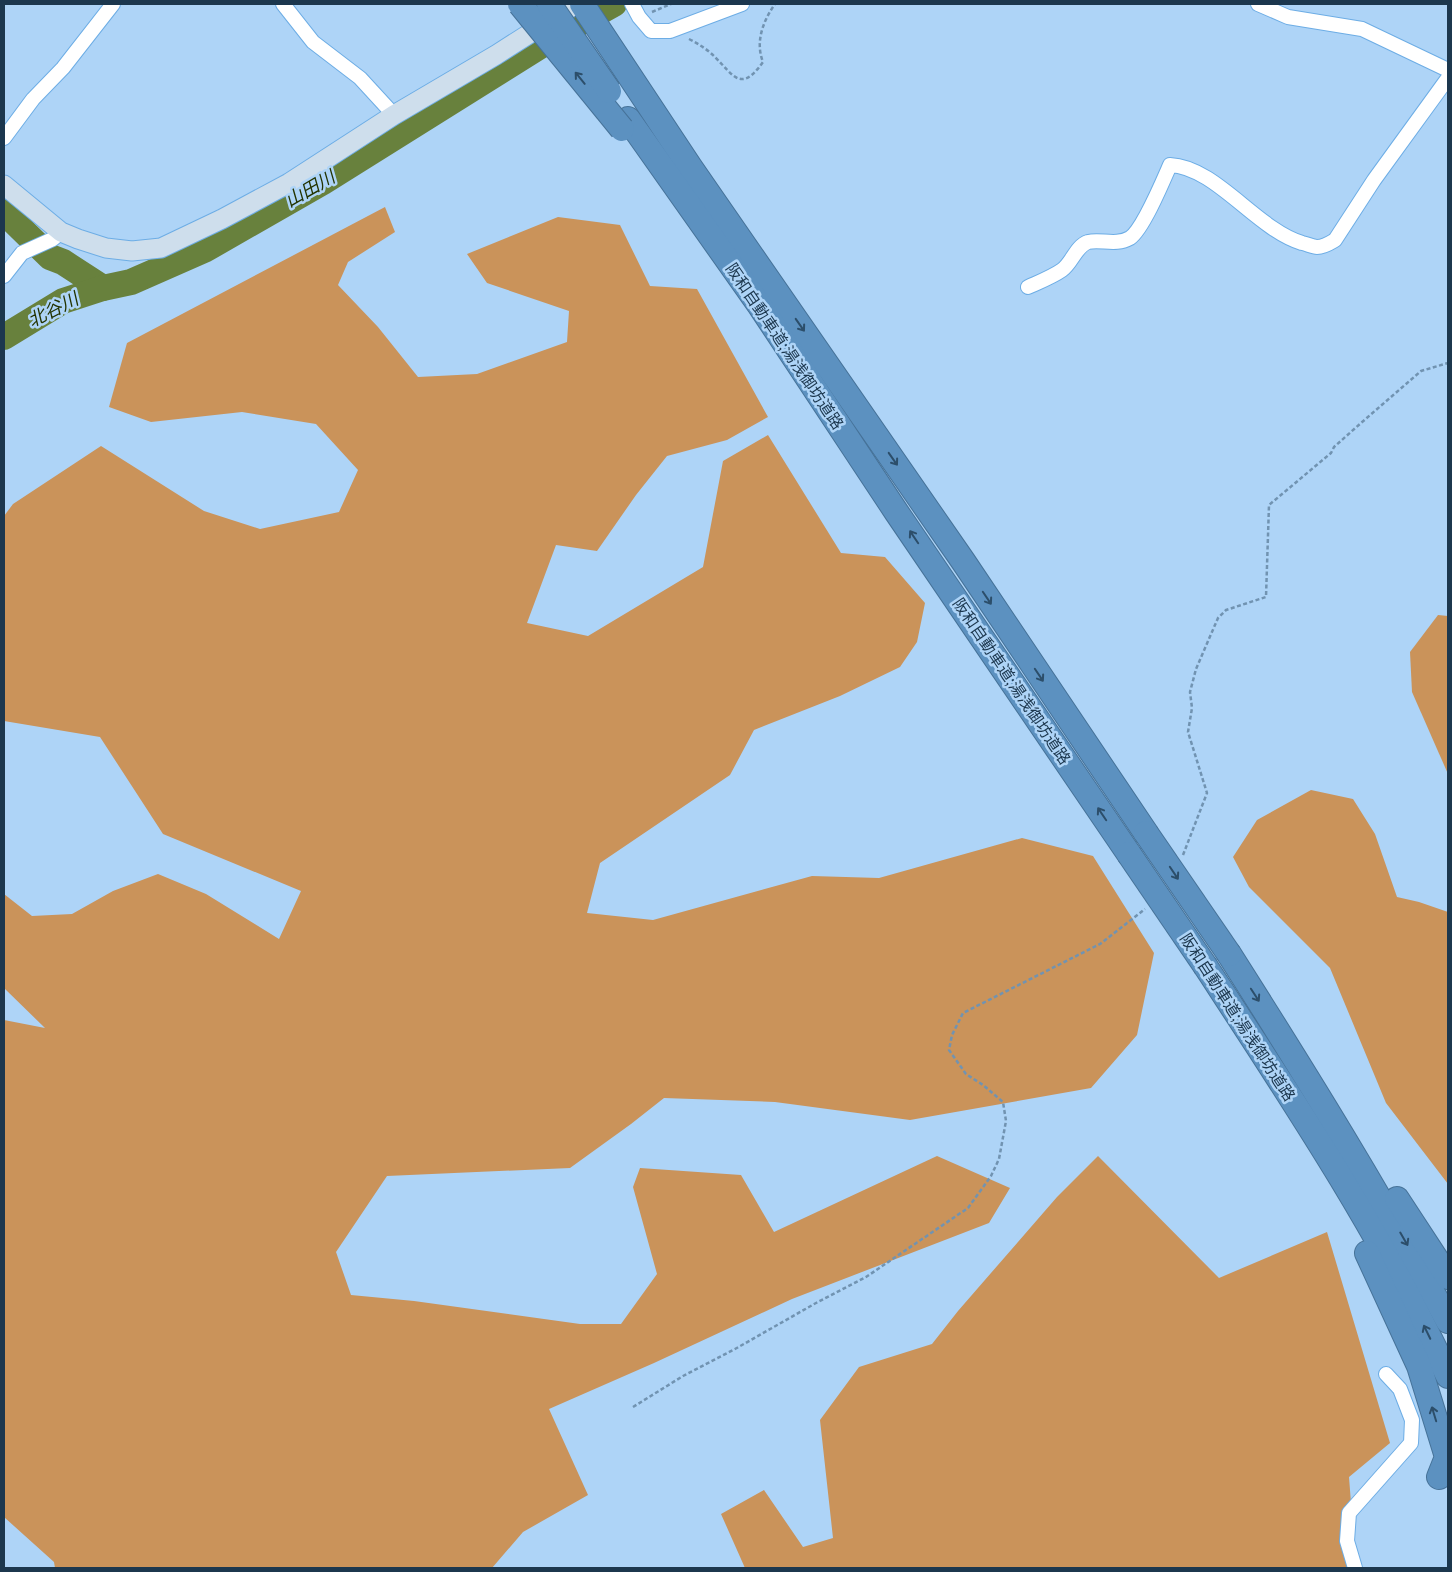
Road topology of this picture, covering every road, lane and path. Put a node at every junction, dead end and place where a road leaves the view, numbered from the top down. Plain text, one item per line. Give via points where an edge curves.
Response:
1 (113, 4) edge
2 (283, 4) edge
3 (520, 4) edge
4 (549, 4) edge
5 (576, 4) edge
6 (582, 4) edge
7 (601, 4) edge
8 (632, 4) edge
9 (671, 4) edge
10 (742, 4) edge
11 (775, 4) edge
12 (1258, 4) edge
13 (639, 17) junction
14 (673, 30) junction
15 (1448, 70) edge
16 (1448, 78) edge
17 (650, 95) junction
18 (394, 115) junction
19 (625, 124) junction
20 (4, 138) edge
21 (4, 184) edge
22 (57, 235) junction
23 (4, 276) edge
24 (1028, 287) dead end
25 (771, 302) junction
26 (1448, 363) edge
27 (1182, 857) dead end
28 (1148, 902) dead end
29 (1260, 1050) junction
30 (1298, 1062) junction
31 (1448, 1277) edge
32 (1448, 1322) edge
33 (1386, 1374) dead end
34 (1448, 1376) edge
35 (633, 1407) dead end
36 (1439, 1477) dead end
37 (1355, 1568) edge

1 - 20 street
2 - 18 street via 313,42 360,78
19 -> 3 highway, bridge
4 - 19 highway, bridge
5 - 18 street
6 - 17 highway, 阪和自動車道;湯浅御坊道路
7 - 17 highway
8 - 13 street
9 - 13 path
10 - 14 street
11 - 14 path via 764,19 760,38 759,53 763,62 750,77 734,78 706,49
12 - 15 street via 1288,17 1362,30
13 - 14 street via 651,31
16 - 24 street via 1335,240 1328,244 1317,247 1292,239 1260,219 1200,172 1170,165 1142,224 1130,238 1088,242 1064,269
17 - 25 highway, 阪和自動車道;湯浅御坊道路
18 - 22 street via 290,183 161,248 132,251 106,248
19 - 25 highway
21 - 22 street
22 - 23 street via 22,253
29 -> 25 highway, 阪和自動車道;湯浅御坊道路, bridge via 941,577
25 -> 30 highway, 阪和自動車道;湯浅御坊道路, bridge via 963,561 1229,954
26 - 27 path via 1421,371 1269,505 1266,596 1226,610 1218,618 1196,669 1190,692 1192,708 1188,732 1207,793
28 - 35 path via 1144,910 1100,944 963,1013 952,1035 949,1050 966,1074 1003,1102 1006,1121 999,1159 968,1208 866,1277 683,1376
34 -> 29 highway, 阪和自動車道;湯浅御坊道路 via 1371,1228
36 -> 29 highway via 1447,1457 1419,1366 1347,1213
30 - 31 highway via 1387,1185
30 -> 32 highway, 阪和自動車道;湯浅御坊道路 via 1406,1242
33 - 37 street via 1400,1389 1412,1420 1411,1444 1349,1514 1347,1541

